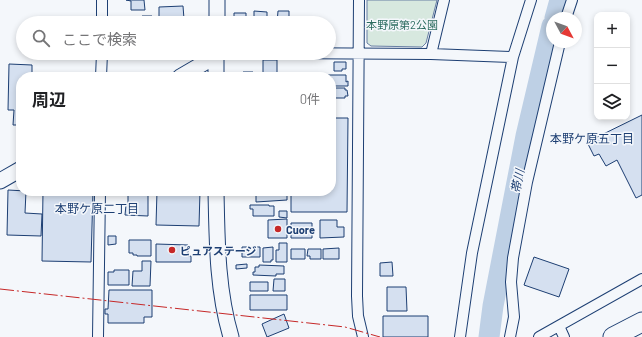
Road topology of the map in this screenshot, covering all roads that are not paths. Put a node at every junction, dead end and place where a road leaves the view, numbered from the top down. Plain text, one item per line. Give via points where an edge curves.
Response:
1 (102, 0) edge
2 (217, 0) edge
3 (360, 0) edge
4 (444, 0) edge
5 (531, 0) edge
6 (572, 0) edge
7 (568, 12) edge
8 (102, 16) edge
9 (216, 16) edge
10 (559, 48) edge
11 (336, 54) edge
12 (359, 54) junction
13 (431, 54) junction
14 (513, 57) junction
15 (102, 60) edge
16 (209, 60) edge
17 (218, 60) edge
18 (102, 72) edge
19 (188, 72) edge
20 (217, 72) edge
21 (16, 172) edge
22 (0, 181) edge
23 (100, 196) edge
24 (216, 196) edge
25 (642, 279) edge
26 (642, 322) edge
27 (559, 326) junction
28 (98, 337) edge
29 (231, 337) edge
30 (363, 337) edge
31 (460, 337) edge
32 (510, 337) edge
33 (539, 337) edge
34 (564, 337) edge
35 (612, 337) edge

1 - 8 street
2 - 9 street
3 - 12 street
4 - 13 street
5 - 14 street
6 - 7 street
10 - 32 street via 527,182 513,258 511,282 514,317
11 - 12 street
12 - 13 street
12 - 30 street via 356,296
13 - 14 street
14 - 31 street via 472,253
15 - 18 street
16 - 19 street
17 - 20 street
21 - 22 street
23 - 28 street
24 - 29 street via 219,281
25 - 27 street
26 - 35 highway
27 - 33 street
27 - 34 street

